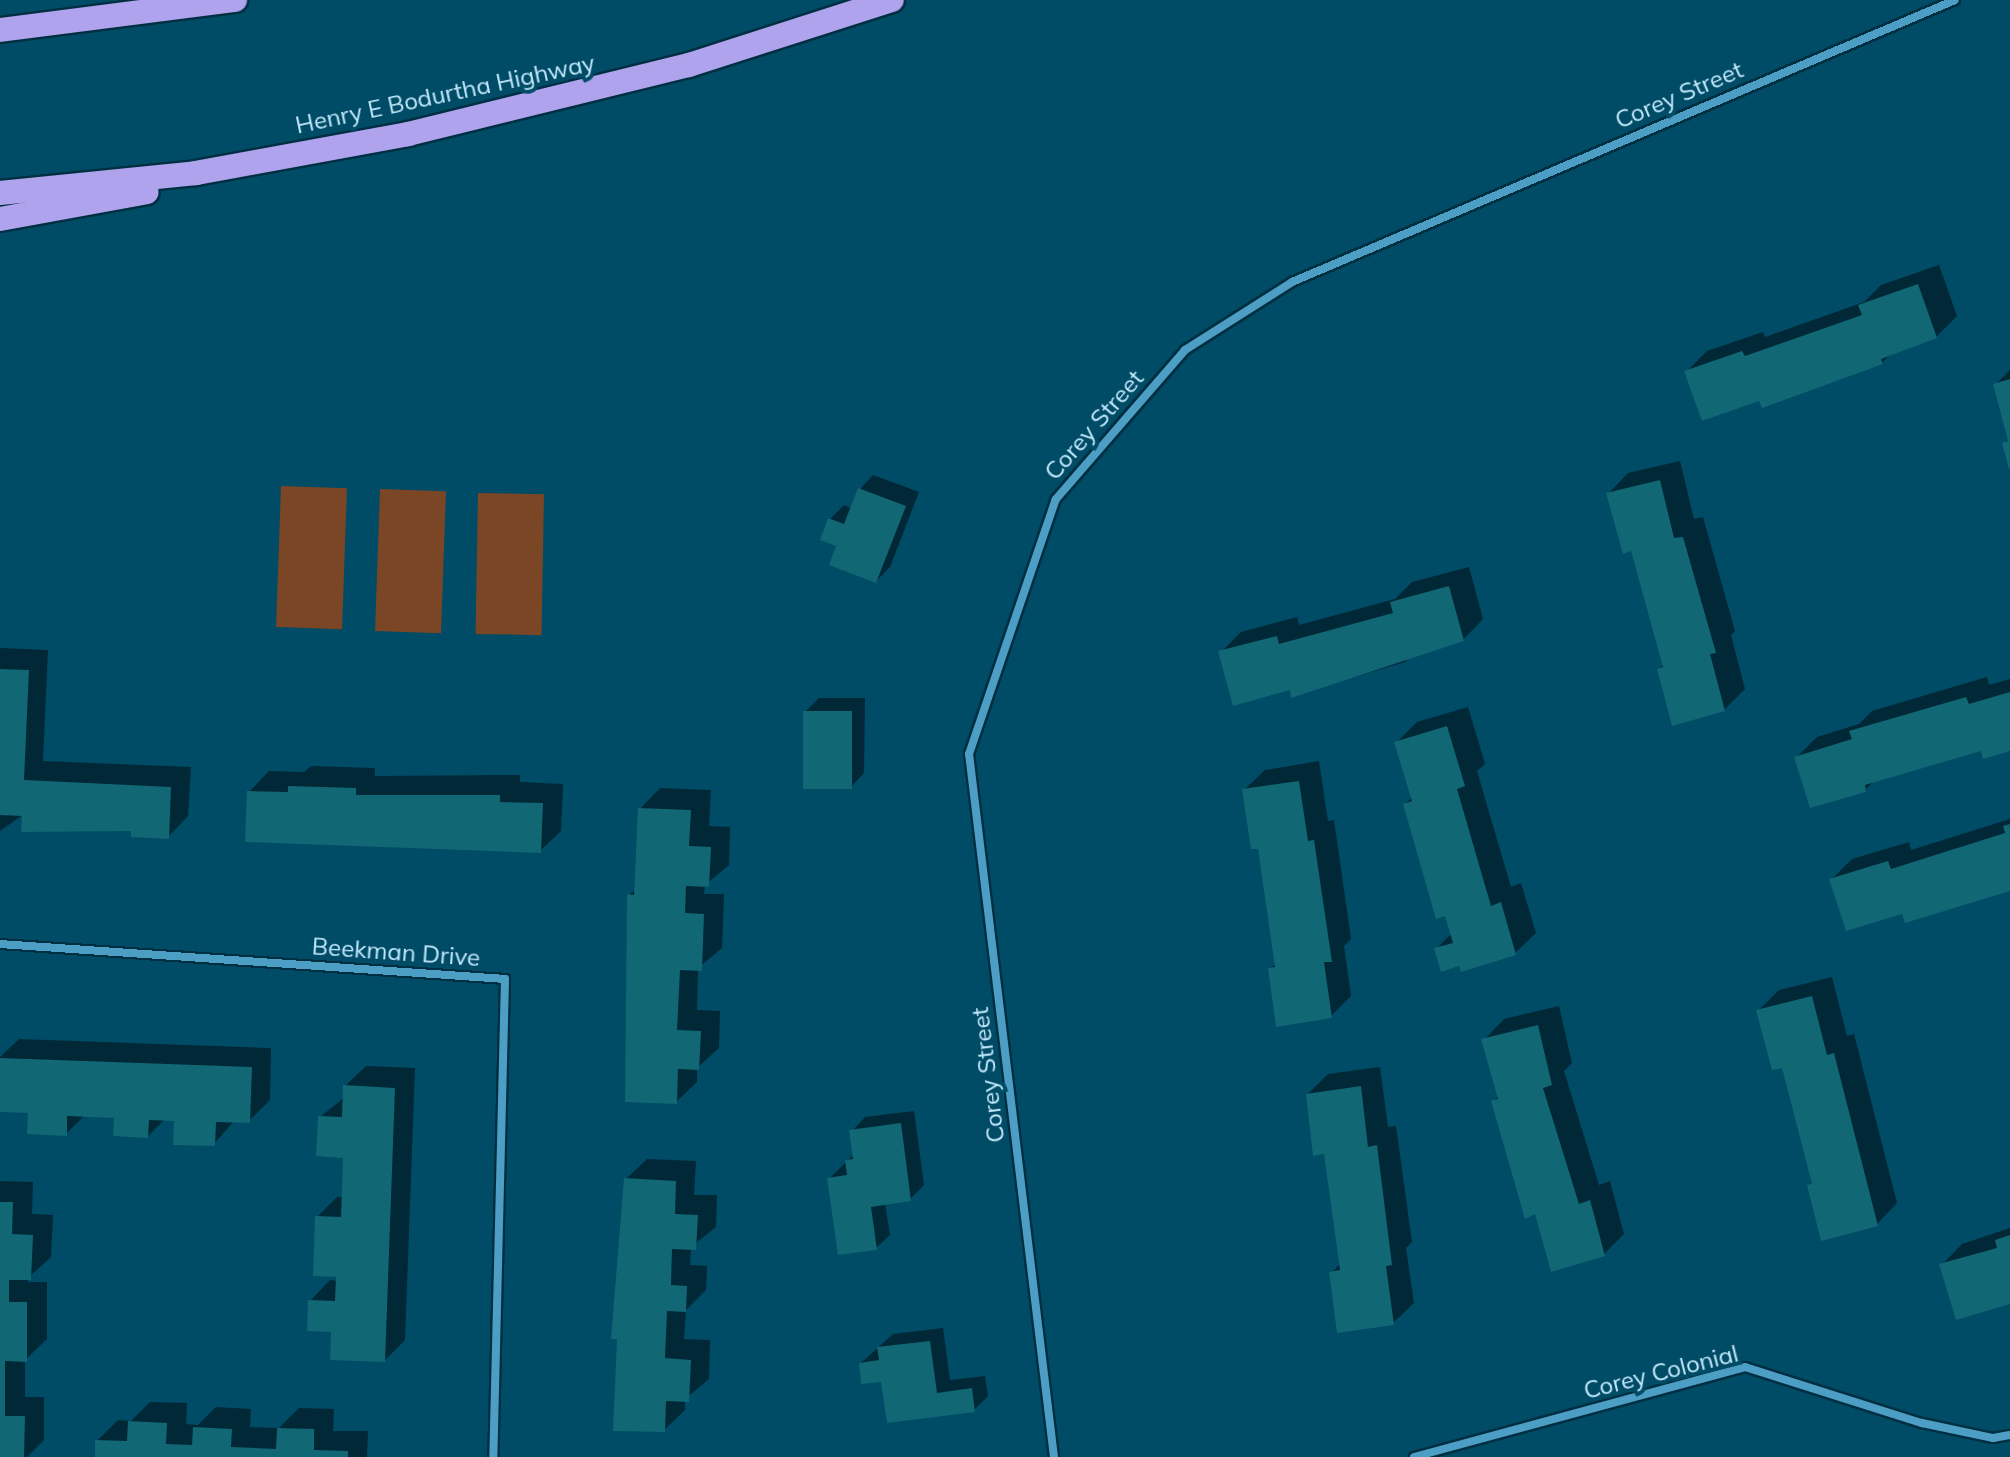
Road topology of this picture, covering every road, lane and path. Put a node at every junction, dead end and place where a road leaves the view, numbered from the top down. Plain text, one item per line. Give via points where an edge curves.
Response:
1 (235, 0) edge
2 (892, 0) edge
3 (1955, 0) edge
4 (0, 30) edge
5 (267, 162) junction
6 (0, 193) edge
7 (0, 219) edge
8 (0, 944) edge
9 (2010, 1435) edge
10 (493, 1457) edge
11 (1054, 1457) edge
12 (1414, 1457) edge

1 - 4 highway
2 - 5 highway, Henry E Bodurtha Highway via 566,98
3 - 11 street, Corey Street via 1292,282 1185,350 1056,499 969,754
5 - 6 highway, Henry E Bodurtha Highway via 122,183
5 - 7 highway via 111,201
8 - 10 street, Beekman Drive via 505,979
9 - 12 street, Corey Colonial via 1993,1438 1922,1423 1745,1367

